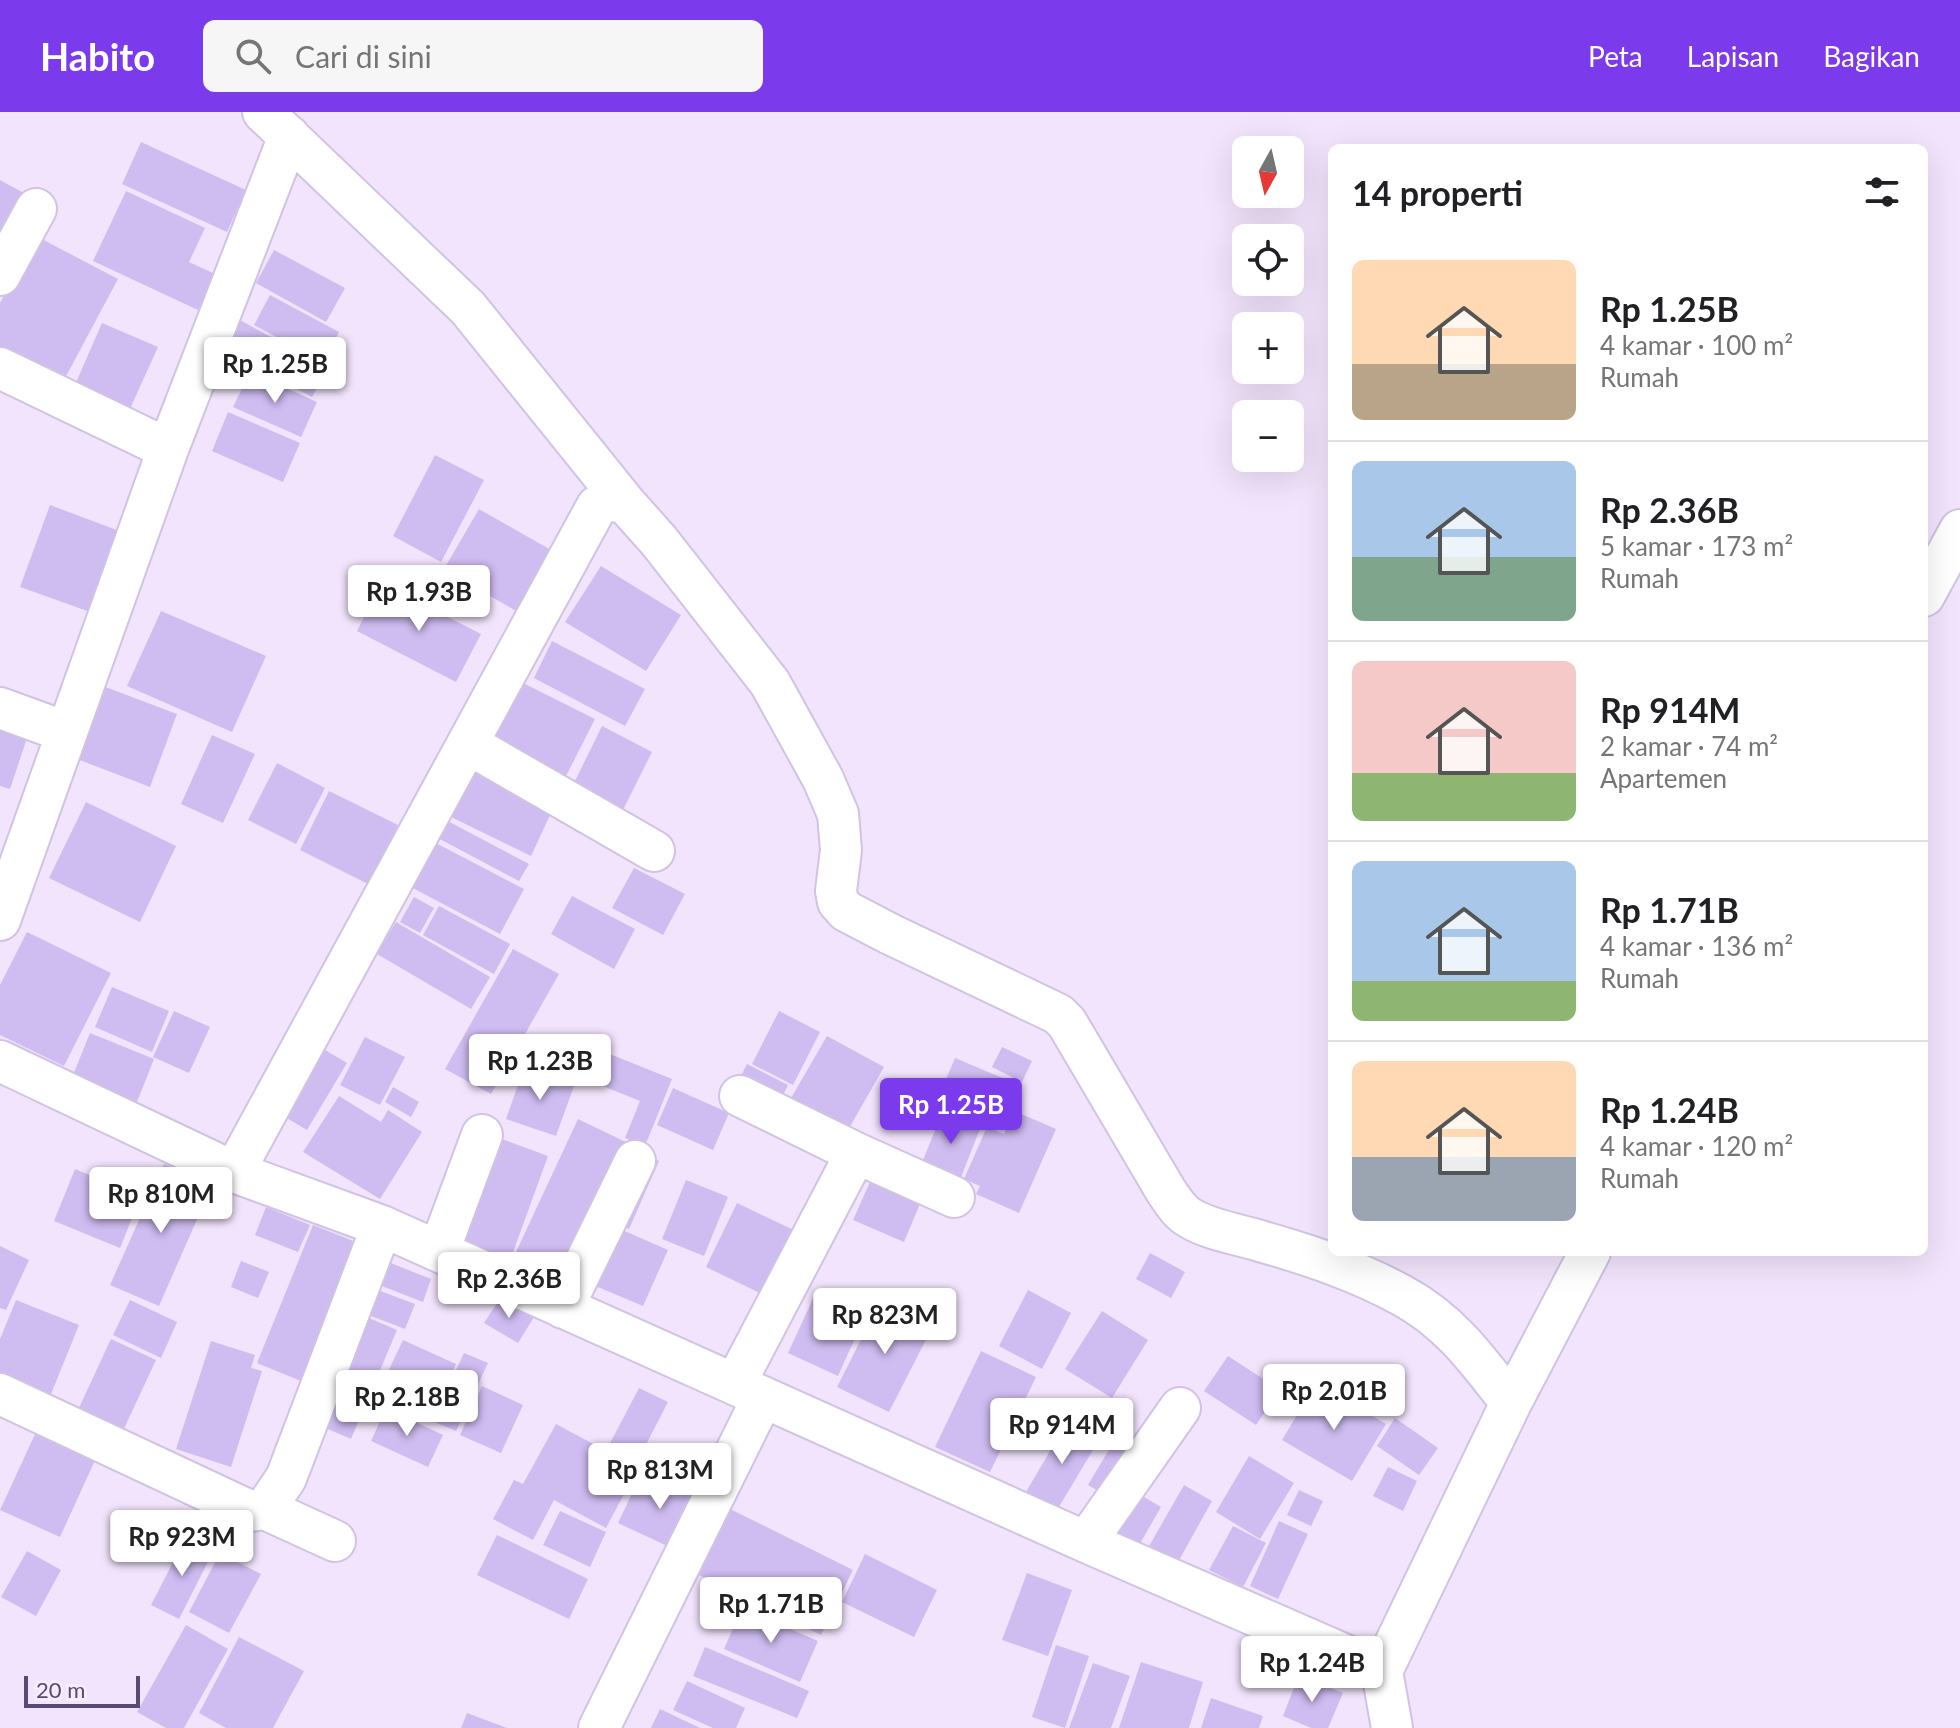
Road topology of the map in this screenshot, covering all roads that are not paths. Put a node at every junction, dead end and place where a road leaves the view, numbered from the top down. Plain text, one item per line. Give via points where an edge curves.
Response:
1 (276, 124) edge
2 (36, 209) dead end
3 (0, 275) edge
4 (0, 368) edge
5 (168, 449) junction
6 (626, 504) junction
7 (1960, 530) edge
8 (1928, 589) edge
9 (0, 708) edge
10 (66, 732) junction
11 (468, 744) junction
12 (654, 851) dead end
13 (0, 920) edge
14 (0, 1061) edge
15 (740, 1096) dead end
16 (482, 1135) dead end
17 (856, 1153) junction
18 (635, 1161) dead end
19 (234, 1172) junction
20 (954, 1197) dead end
21 (382, 1226) junction
22 (439, 1251) junction
23 (1588, 1256) edge
24 (563, 1308) junction
25 (749, 1390) junction
26 (0, 1394) edge
27 (1511, 1403) junction
28 (1180, 1408) dead end
29 (265, 1509) junction
30 (335, 1541) dead end
31 (1086, 1542) junction
32 (1382, 1671) junction
33 (599, 1728) edge
34 (1392, 1728) edge

1 - 5 street
1 - 6 street via 468,308
2 - 3 street
4 - 5 street
5 - 10 street
6 - 11 street via 597,506
6 - 27 street via 770,683 823,779 838,814 836,891 846,911 1058,1014 1180,1212 1199,1223 1347,1269 1405,1297 1449,1328
7 - 8 street
9 - 10 street
10 - 13 street
11 - 12 street
11 - 19 street
14 - 19 street
15 - 17 street
16 - 22 street
17 - 20 street
17 - 25 street
18 - 24 street
19 - 21 street
21 - 22 street
21 - 29 street via 286,1478
22 - 24 street
23 - 27 street
24 - 25 street
25 - 31 street
25 - 33 street
26 - 29 street via 250,1511
27 - 32 street
28 - 31 street
29 - 30 street
31 - 32 street
32 - 34 street

